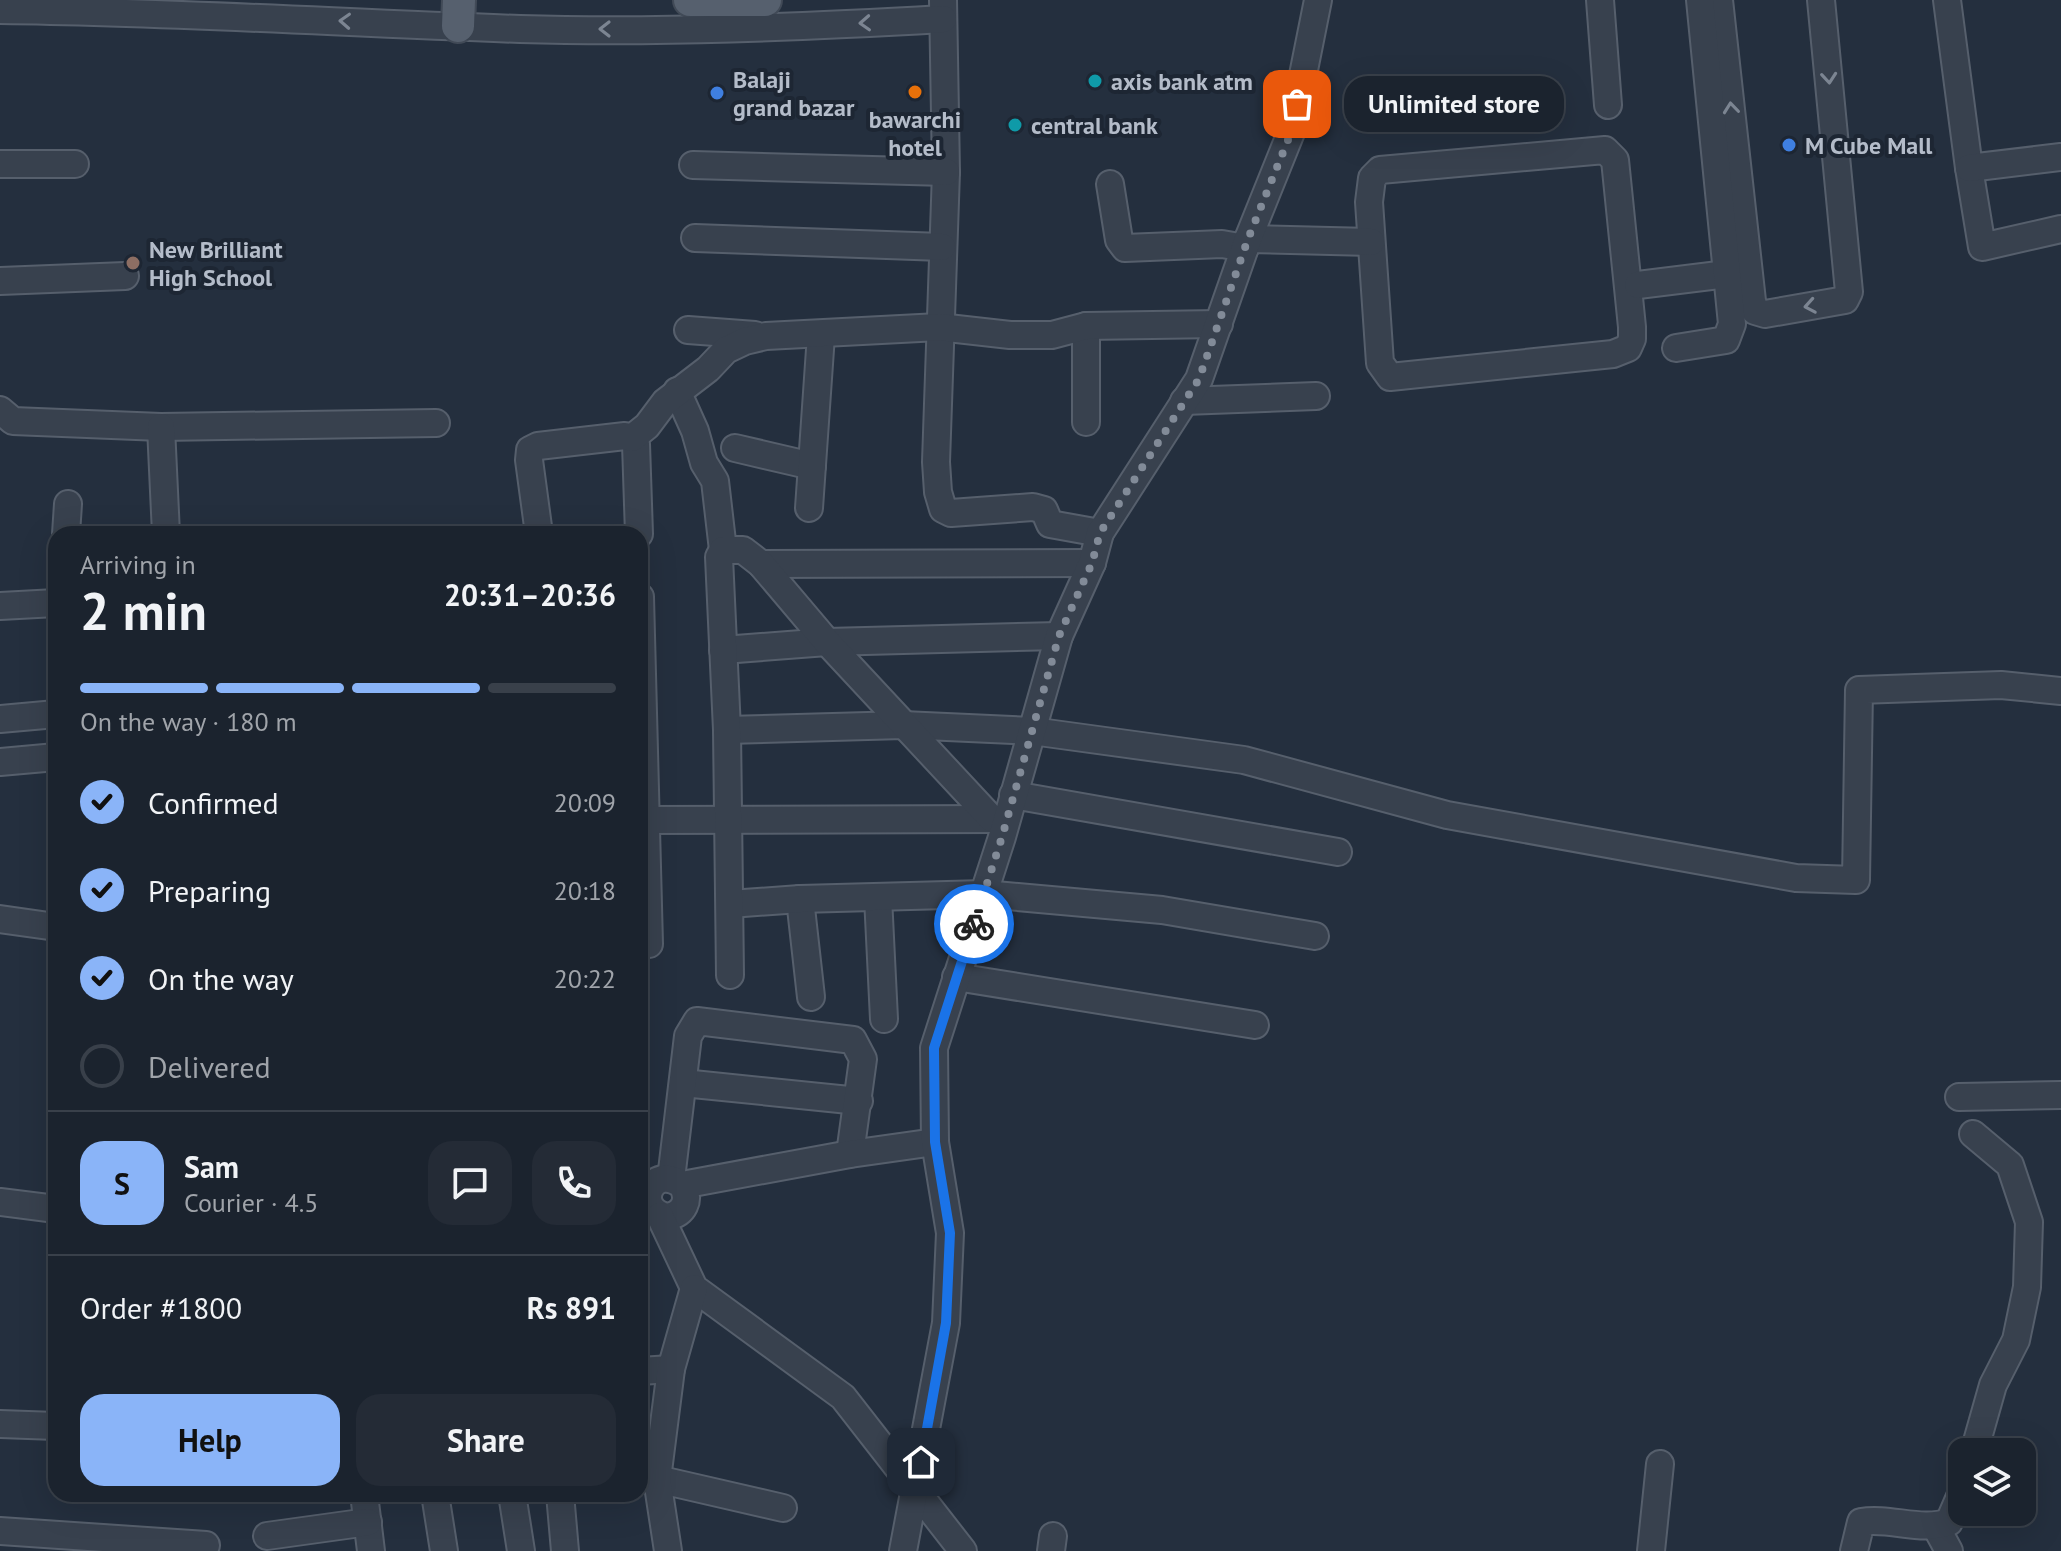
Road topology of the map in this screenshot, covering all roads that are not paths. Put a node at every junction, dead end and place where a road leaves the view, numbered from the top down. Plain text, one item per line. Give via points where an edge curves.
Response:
1 (690, 0) edge
2 (765, 0) edge
3 (1318, 0) edge
4 (1600, 0) edge
5 (1700, 0) edge
6 (1719, 0) edge
7 (1821, 0) edge
8 (1947, 0) edge
9 (0, 10) edge
10 (943, 10) edge
11 (458, 13) edge
12 (1608, 105) dead end
13 (2061, 157) edge
14 (0, 164) edge
15 (75, 164) dead end
16 (693, 165) dead end
17 (1969, 168) junction
18 (946, 172) junction
19 (1110, 184) dead end
20 (2061, 229) edge
21 (695, 238) dead end
22 (1371, 242) junction
23 (1246, 243) junction
24 (942, 247) junction
25 (1727, 274) junction
26 (125, 276) dead end
27 (0, 281) edge
28 (1638, 285) dead end
29 (1219, 324) junction
30 (1086, 326) junction
31 (939, 327) junction
32 (688, 330) dead end
33 (821, 335) junction
34 (766, 336) junction
35 (1676, 348) dead end
36 (677, 391) junction
37 (1316, 396) dead end
38 (1184, 401) junction
39 (0, 410) edge
40 (1086, 422) dead end
41 (436, 423) dead end
42 (161, 427) junction
43 (632, 438) junction
44 (735, 448) dead end
45 (812, 466) junction
46 (68, 504) dead end
47 (809, 508) dead end
48 (67, 526) edge
49 (166, 526) edge
50 (538, 526) edge
51 (639, 526) edge
52 (1100, 533) junction
53 (723, 550) junction
54 (1092, 563) junction
55 (761, 564) junction
56 (48, 603) edge
57 (0, 606) edge
58 (1059, 636) junction
59 (827, 642) junction
60 (723, 650) junction
61 (2061, 691) edge
62 (48, 715) edge
63 (0, 719) edge
64 (903, 725) junction
65 (727, 730) junction
66 (1032, 731) junction
67 (48, 758) edge
68 (0, 762) edge
69 (1003, 811) junction
70 (727, 819) junction
71 (648, 820) edge
72 (1338, 852) dead end
73 (984, 894) junction
74 (878, 897) junction
75 (800, 899) junction
76 (730, 904) junction
77 (0, 919) edge
78 (648, 923) edge
79 (48, 926) edge
80 (1315, 936) dead end
81 (649, 944) dead end
82 (730, 975) dead end
83 (956, 977) junction
84 (811, 997) dead end
85 (884, 1019) dead end
86 (1255, 1025) dead end
87 (683, 1083) junction
88 (2061, 1095) edge
89 (1959, 1097) dead end
90 (859, 1101) junction
91 (1973, 1134) dead end
92 (935, 1142) junction
93 (850, 1154) junction
94 (676, 1182) junction
95 (0, 1202) edge
96 (648, 1203) edge
97 (48, 1208) edge
98 (694, 1288) junction
99 (671, 1369) junction
100 (648, 1370) edge
101 (0, 1424) edge
102 (48, 1426) edge
103 (1978, 1438) edge
104 (1660, 1464) dead end
105 (657, 1479) junction
106 (916, 1490) junction
107 (365, 1502) edge
108 (436, 1502) edge
109 (513, 1502) edge
110 (561, 1502) edge
111 (783, 1508) dead end
112 (368, 1522) junction
113 (1948, 1522) edge
114 (1936, 1527) junction
115 (0, 1531) edge
116 (267, 1536) dead end
117 (206, 1545) dead end
118 (371, 1551) edge
119 (444, 1551) edge
120 (521, 1551) edge
121 (565, 1551) edge
122 (668, 1551) edge
123 (903, 1551) edge
124 (963, 1551) edge
125 (1651, 1551) edge
126 (1854, 1551) edge
127 (1949, 1551) edge

1 - 2 main road
3 - 23 street via 1292,130
4 - 12 street
5 - 25 street
7 -> 6 street via 1849,292 1845,300 1765,314 1755,311 1752,301
8 - 17 street
11 -> 9 street
10 -> 11 street via 784,28 584,29
10 - 18 street
13 - 17 street
14 - 15 street
16 - 18 street
17 - 20 street via 1982,247
18 - 24 street
19 - 23 street via 1119,240 1125,248
21 - 24 street
22 - 22 street via 1380,363 1390,377 1613,354 1628,348 1632,339 1615,160 1605,150 1380,170 1372,178
22 - 23 street
23 - 29 street
24 - 31 street
25 - 28 street
25 - 35 street via 1732,324 1726,340
26 - 27 street
29 - 30 street
29 - 38 street via 1199,379
30 - 31 street via 1052,335
30 - 40 street
31 - 33 street
31 - 52 street via 936,462 943,509 951,513 1033,507 1044,510 1050,524
32 - 34 street
33 - 34 street
33 - 45 street
34 - 36 street via 726,350
36 - 43 street
36 - 53 street via 715,481
37 - 38 street
38 - 52 street
39 - 42 street via 13,421
41 - 42 street
42 - 49 street
43 - 50 street via 530,450
43 - 51 street
44 - 45 street
45 - 47 street
46 - 48 street
52 - 54 street
53 - 55 street via 743,550
53 - 60 street
54 - 55 street
54 - 58 street
55 - 59 street
56 - 57 street
58 - 59 street
58 - 66 street
59 - 60 street
59 - 64 street
60 - 65 street
61 - 66 street via 2001,685 1859,690 1856,880 1796,878 1447,815 1244,760
62 - 63 street
64 - 65 street
64 - 66 street
64 - 69 street
65 - 70 street
66 - 69 street
67 - 68 street
69 - 70 street
69 - 72 street
69 - 73 street
70 - 71 street
70 - 76 street
73 - 74 street
73 - 80 street via 1162,910
73 - 83 street
74 - 75 street
74 - 85 street
75 - 76 street
75 - 84 street
76 - 82 street
77 - 79 street
78 - 81 street
83 - 86 street
83 - 92 street via 934,1048
87 - 90 street
87 - 90 street via 688,1036 697,1021 853,1040 863,1059
87 - 94 street
88 - 89 street
90 - 93 street
91 - 103 street via 2010,1165 2029,1222 2027,1287 2016,1340 1993,1385
92 - 93 street
92 - 106 street via 950,1233 946,1323
93 - 94 street
94 - 96 street via 658,1180 649,1189
95 - 97 street
96 - 98 street
98 - 99 street
98 - 106 street via 843,1397
99 - 100 street
99 - 105 street
101 - 102 street
104 - 125 street
105 - 111 street
105 - 122 street
106 - 123 street
106 - 124 street
107 - 112 street
108 - 119 street
109 - 120 street
110 - 121 street
112 - 116 street
112 - 118 street
113 - 114 street
114 - 126 street via 1861,1522
114 - 127 street
115 - 117 street

